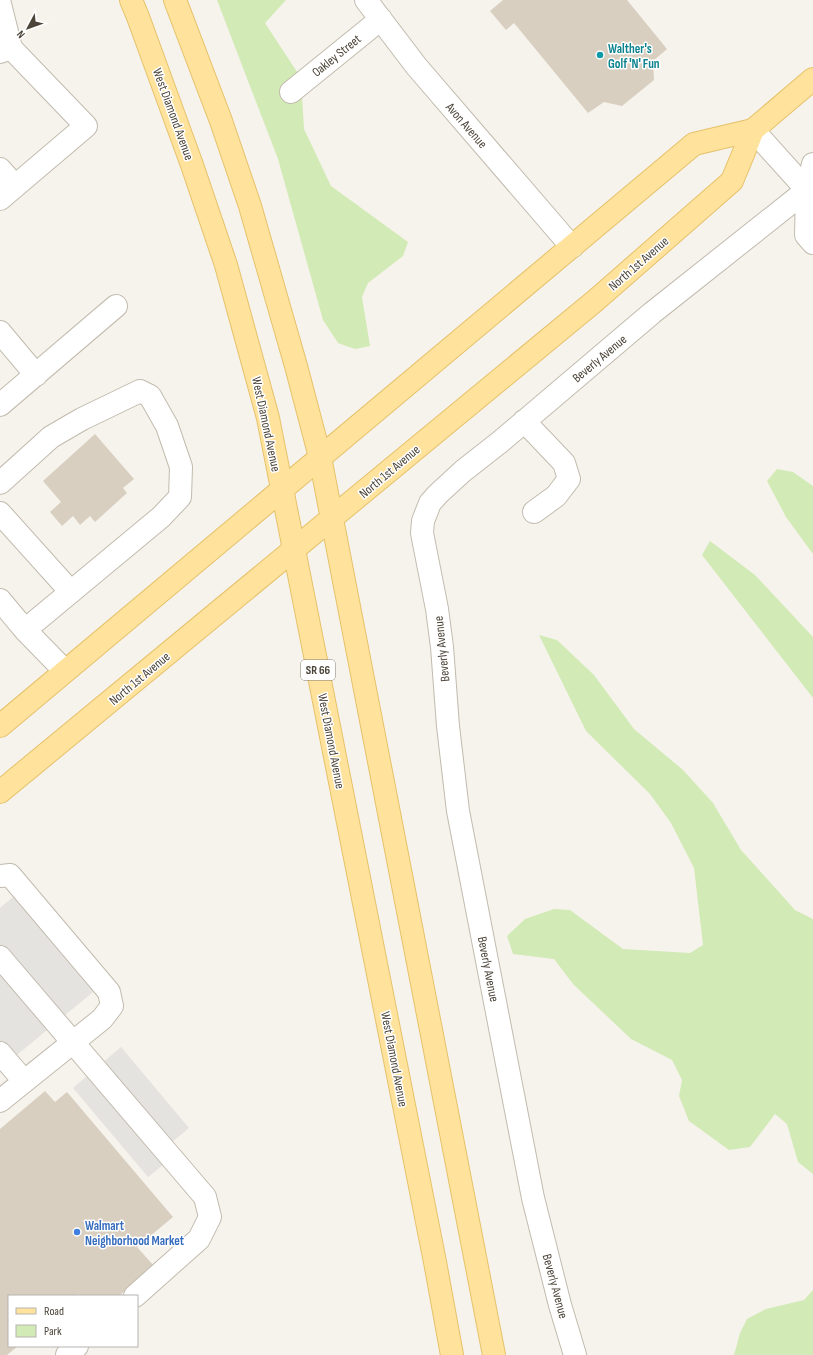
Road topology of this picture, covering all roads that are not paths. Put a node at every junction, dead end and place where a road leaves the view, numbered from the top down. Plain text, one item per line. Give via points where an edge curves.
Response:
1 (131, 0) edge
2 (175, 0) edge
3 (366, 0) edge
4 (0, 4) edge
5 (381, 19) junction
6 (5, 50) edge
7 (813, 79) edge
8 (291, 92) dead end
9 (753, 130) junction
10 (813, 164) edge
11 (0, 169) edge
12 (811, 192) edge
13 (8, 193) edge
14 (813, 243) edge
15 (572, 247) junction
16 (116, 306) dead end
17 (0, 332) edge
18 (36, 375) junction
19 (0, 405) edge
20 (524, 421) junction
21 (320, 457) junction
22 (0, 483) edge
23 (282, 489) junction
24 (0, 512) edge
25 (534, 512) dead end
26 (332, 518) junction
27 (294, 550) junction
28 (70, 592) junction
29 (0, 600) edge
30 (26, 630) junction
31 (65, 670) junction
32 (0, 726) edge
33 (0, 792) edge
34 (0, 876) edge
35 (0, 957) edge
36 (73, 1042) junction
37 (0, 1053) edge
38 (24, 1081) junction
39 (0, 1101) edge
40 (136, 1295) edge
41 (76, 1347) edge
42 (67, 1355) edge
43 (452, 1355) edge
44 (494, 1355) edge
45 (575, 1355) edge

1 - 23 main road, West Diamond Avenue / SR 66 via 226,265 266,410
2 - 21 main road via 250,206
3 - 5 street, Avon Avenue
4 - 6 street
5 - 8 street, Oakley Street
5 - 15 street, Avon Avenue via 417,67
6 - 13 street via 86,126
7 - 9 main road, North 1st Avenue
9 - 12 street
9 - 15 main road, North 1st Avenue via 694,144
9 - 26 main road, North 1st Avenue via 732,181 596,300
10 - 12 street
11 - 13 street
12 - 14 street via 806,235
12 - 20 street, Beverly Avenue via 652,313
15 - 21 main road, North 1st Avenue
16 - 18 street
17 - 18 street
18 - 19 street
20 - 25 street via 564,463 569,479 556,496
20 - 45 street, Beverly Avenue via 438,494 430,503 423,521 422,533 442,647 458,811 533,1198
21 - 23 main road, North 1st Avenue
21 - 26 main road
22 - 28 street via 51,437 82,419 140,391 150,396 167,426 180,467 180,497 161,517
23 - 27 main road, West Diamond Avenue / SR 66
23 - 31 main road, North 1st Avenue
24 - 28 street
26 - 27 main road, North 1st Avenue
26 - 44 main road
27 - 33 main road, North 1st Avenue
27 - 43 main road, West Diamond Avenue / SR 66
28 - 30 street
29 - 30 street
30 - 31 street
31 - 32 main road, North 1st Avenue
34 - 36 street via 10,875 109,992 112,1006 102,1019
35 - 36 street
36 - 38 street
36 - 40 street via 205,1197 210,1216 199,1239
37 - 38 street
38 - 39 street
41 - 42 street

